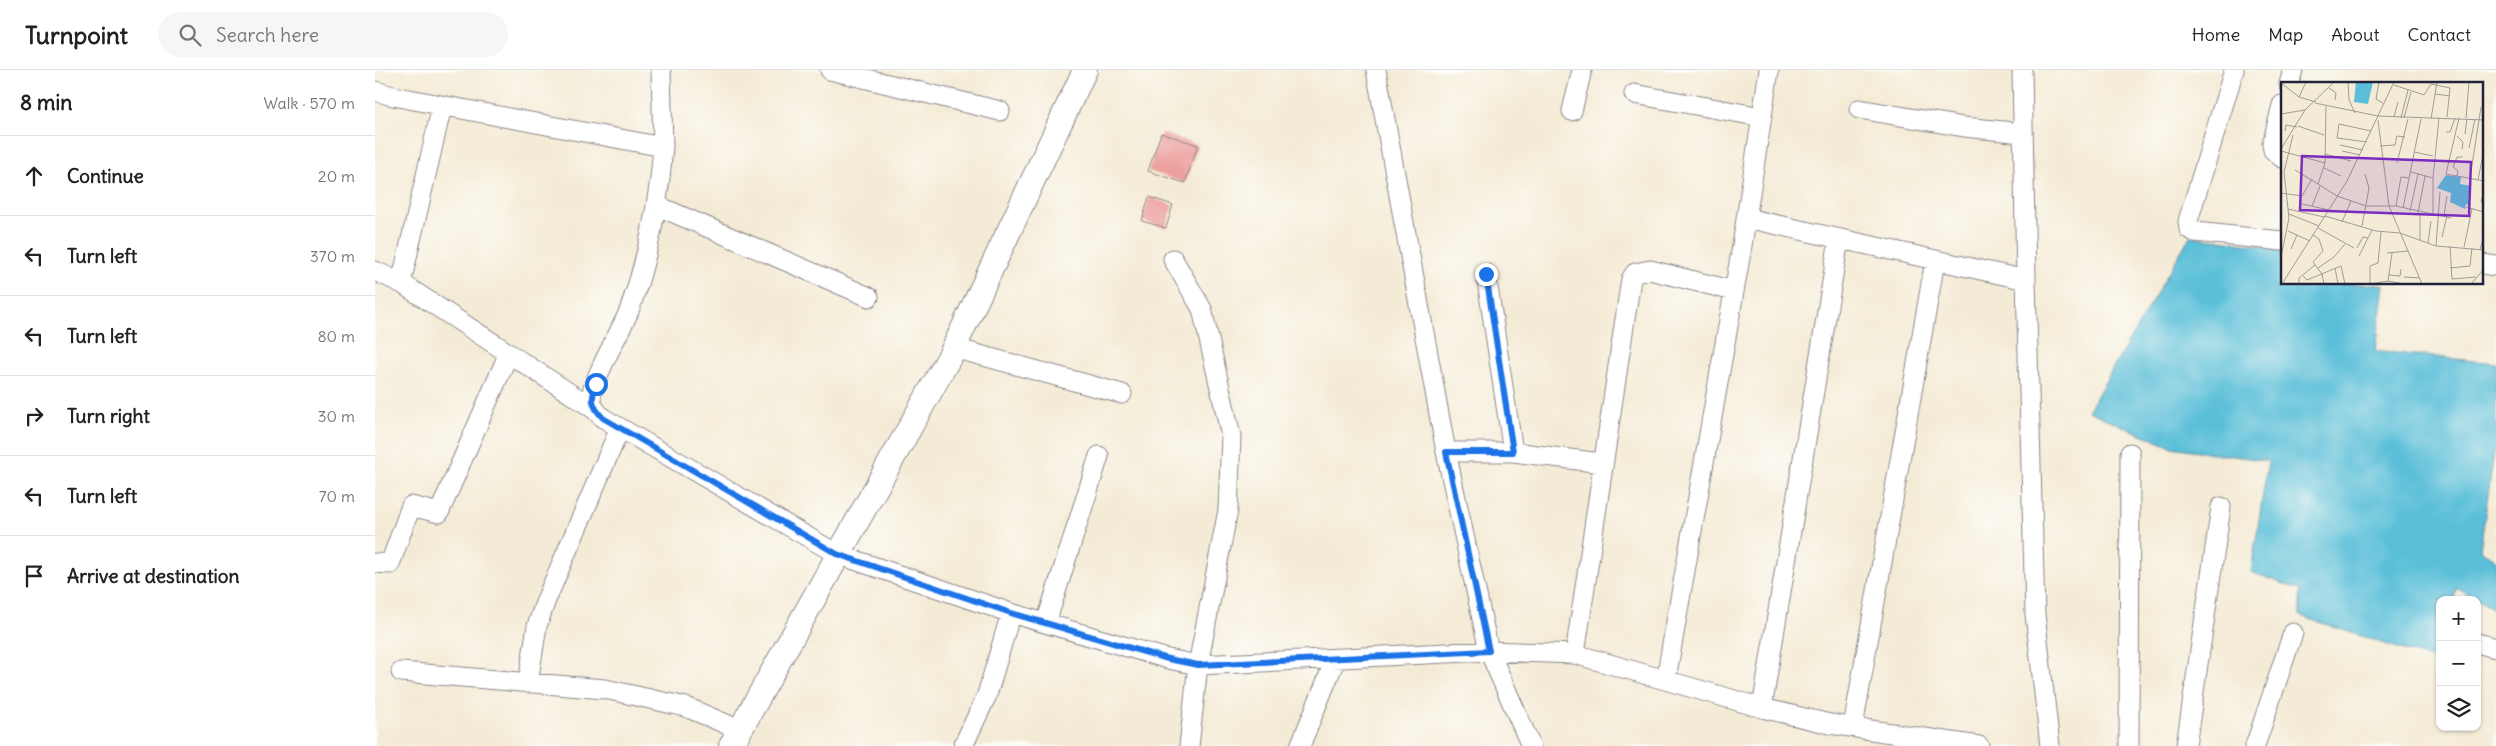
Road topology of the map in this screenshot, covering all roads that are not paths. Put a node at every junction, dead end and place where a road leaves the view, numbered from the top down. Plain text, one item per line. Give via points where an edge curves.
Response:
1 (661, 70) edge
2 (830, 70) edge
3 (1085, 70) edge
4 (1376, 70) edge
5 (1583, 70) edge
6 (1769, 70) edge
7 (2022, 70) edge
8 (2234, 70) edge
9 (375, 91) edge
10 (1634, 94) dead end
11 (442, 106) junction
12 (1859, 109) dead end
13 (2281, 109) edge
14 (1000, 111) dead end
15 (1572, 111) dead end
16 (1762, 117) junction
17 (2023, 133) junction
18 (663, 147) junction
19 (2281, 157) edge
20 (657, 206) junction
21 (1746, 218) junction
22 (1839, 239) junction
23 (2281, 241) edge
24 (1173, 259) dead end
25 (1935, 260) junction
26 (2483, 264) edge
27 (2496, 265) edge
28 (375, 271) edge
29 (1486, 274) dead end
30 (2026, 280) junction
31 (401, 283) junction
32 (1734, 291) junction
33 (869, 297) dead end
34 (954, 348) junction
35 (508, 355) junction
36 (1122, 394) dead end
37 (594, 409) junction
38 (620, 428) junction
39 (1446, 452) junction
40 (1513, 452) junction
41 (2130, 453) dead end
42 (1099, 456) dead end
43 (1602, 463) junction
44 (2221, 507) dead end
45 (837, 554) junction
46 (375, 563) edge
47 (1011, 613) junction
48 (1046, 623) junction
49 (2293, 633) dead end
50 (2481, 644) edge
51 (2496, 648) edge
52 (1489, 651) junction
53 (1575, 654) junction
54 (1337, 658) junction
55 (1198, 665) junction
56 (401, 672) dead end
57 (1666, 679) junction
58 (528, 683) junction
59 (1762, 708) junction
60 (1853, 728) junction
61 (735, 738) edge
62 (1880, 739) edge
63 (963, 746) edge
64 (1189, 746) edge
65 (1299, 746) edge
66 (1531, 746) edge
67 (1979, 746) edge
68 (2050, 746) edge
69 (2129, 746) edge
70 (2185, 746) edge
71 (2255, 746) edge

1 - 18 street
2 - 14 street
3 - 34 street
4 - 39 street
5 - 15 street
6 - 16 street
7 - 17 street
8 - 23 street via 2190,215 2189,229
9 - 11 street
10 - 16 street
11 - 18 street
11 - 31 street
12 - 17 street via 1964,127
13 - 19 street via 2272,144 2273,150
16 - 21 street
17 - 30 street
18 - 20 street
20 - 33 street
20 - 37 street via 629,311 591,399
21 - 22 street
21 - 32 street
22 - 25 street
22 - 59 street
24 - 55 street via 1202,309 1231,436 1228,510
25 - 30 street
25 - 60 street
26 - 27 street
28 - 31 street
29 - 40 street
30 - 68 street via 2035,614
31 - 35 street
32 - 43 street via 1650,270 1635,273 1631,279
32 - 57 street
34 - 36 street
34 - 45 street
35 - 37 street
35 - 46 street via 439,513 411,506 390,564
37 - 38 street
38 - 45 street
38 - 58 street via 546,600 537,626
39 - 40 street
39 - 52 street
40 - 43 street
41 - 69 street
42 - 48 street
43 - 53 street
44 - 70 street
45 - 47 street
45 - 61 street
47 - 48 street
47 - 63 street via 987,695
48 - 55 street
49 - 71 street
50 - 51 street
52 - 53 street
52 - 54 street
52 - 66 street
53 - 57 street
54 - 55 street
54 - 65 street
55 - 64 street
56 - 58 street
57 - 59 street
58 - 61 street via 633,694 687,707
59 - 60 street
60 - 62 street
62 - 67 street

